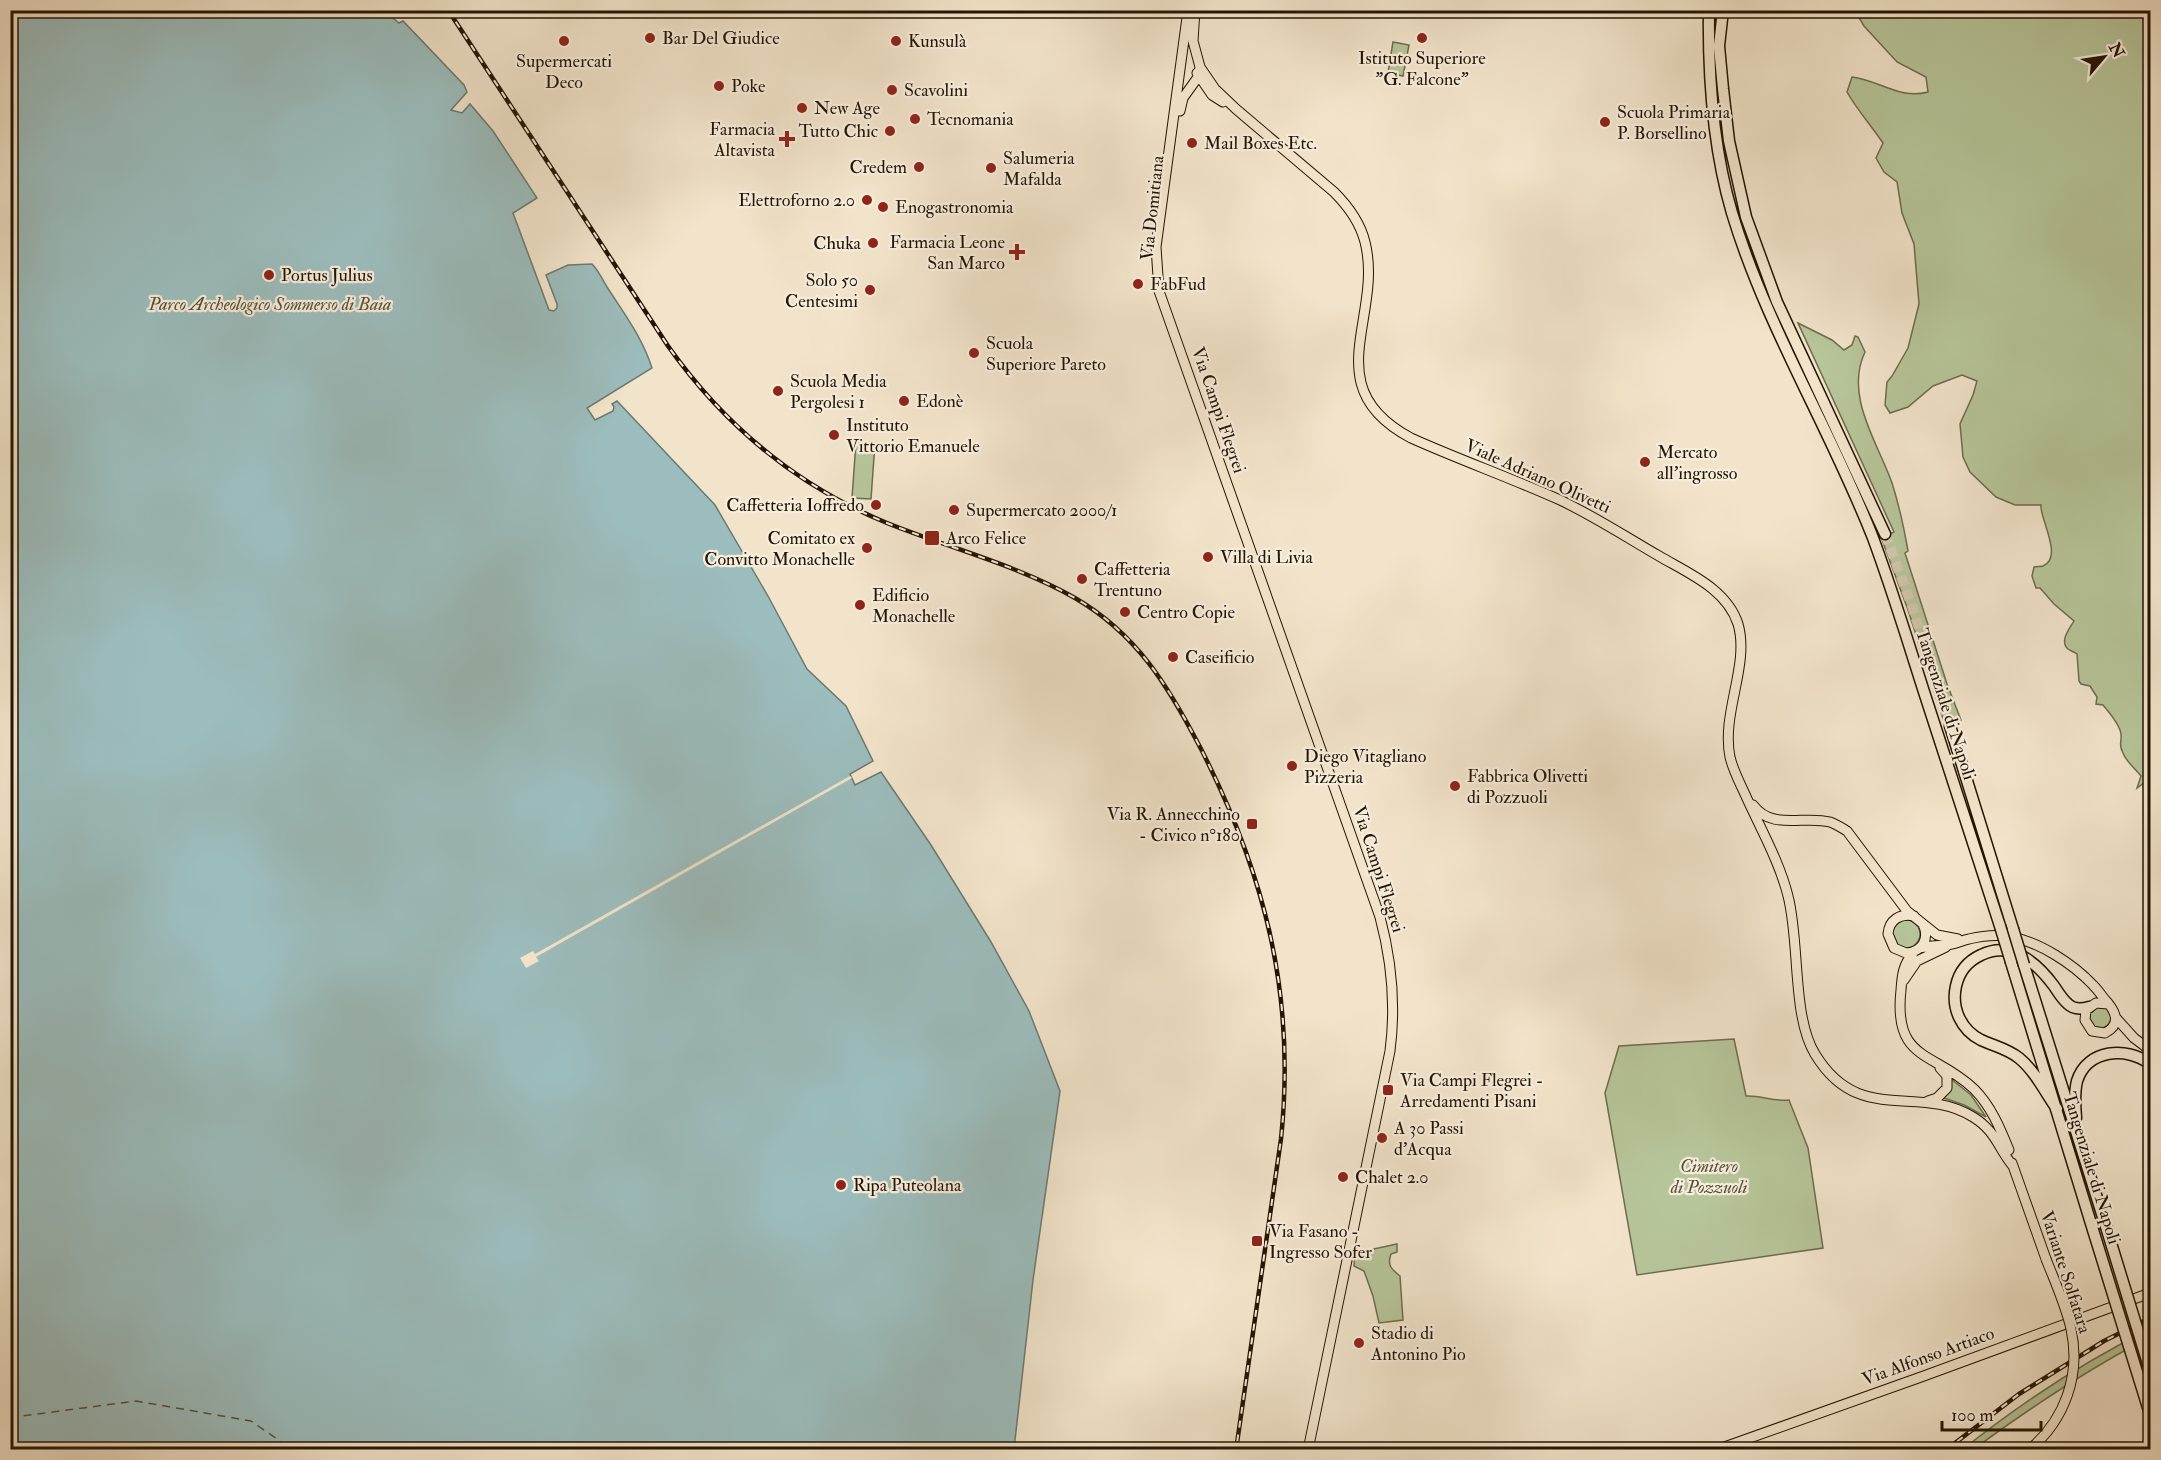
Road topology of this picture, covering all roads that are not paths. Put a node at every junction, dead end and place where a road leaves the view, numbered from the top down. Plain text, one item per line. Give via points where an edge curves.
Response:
1 (1188, 10) edge
2 (1195, 10) edge
3 (1709, 10) edge
4 (1723, 10) edge
5 (1184, 41) junction
6 (1183, 54) junction
7 (1200, 67) junction
8 (1197, 79) junction
9 (1187, 92) junction
10 (1212, 95) junction
11 (1236, 109) junction
12 (1169, 319) junction
13 (1885, 534) tunnel mouth
14 (1950, 726) tunnel mouth
15 (1745, 793) junction
16 (1775, 820) junction
17 (1764, 834) junction
18 (1914, 916) junction
19 (1923, 923) junction
20 (1796, 934) joint
21 (1967, 939) junction
22 (1952, 944) junction
23 (1917, 950) junction
24 (2088, 980) junction
25 (1901, 985) junction
26 (2108, 1004) junction
27 (2091, 1005) junction
28 (2116, 1018) junction
29 (2105, 1033) junction
30 (2134, 1038) junction
31 (2151, 1050) edge
32 (1931, 1061) junction
33 (2151, 1064) edge
34 (1920, 1102) junction
35 (2057, 1109) junction
36 (2078, 1137) junction
37 (2013, 1166) junction
38 (2151, 1293) edge
39 (2151, 1370) edge
40 (2151, 1414) edge
41 (1308, 1449) edge
42 (1716, 1449) edge
43 (2029, 1449) edge

1 - 5 main road, Via Domitiana
2 - 7 main road, Via Domitiana via 1193,41
3 - 35 highway, Tangenziale di Napoli, bridge via 1711,89 1732,211 1766,306 1873,538
4 - 13 highway via 1719,46 1723,88 1729,141 1746,217 1777,302
5 - 6 main road, Via Domitiana
5 - 8 main road
6 - 8 main road via 1185,79
6 - 12 main road, Via Domitiana via 1156,252 1159,291
7 - 8 main road, Via Domitiana
7 - 11 main road
8 - 9 main road, Via Domitiana
8 - 10 main road
9 - 10 main road
9 - 12 main road, Via Domitiana via 1182,102 1162,245
10 - 11 main road
11 - 15 main road, Viale Adriano Olivetti via 1334,192 1361,228 1368,263 1358,367 1365,392 1380,416 1411,438 1588,515 1686,572 1725,600 1735,615 1741,638 1728,741 1734,770
12 - 41 main road, Via Campi Flegrei via 1380,917 1390,956 1394,1012 1390,1051
14 - 36 highway, Tangenziale di Napoli, bridge
15 - 16 main road via 1759,812
15 - 17 main road, Viale Adriano Olivetti
16 - 17 main road via 1767,825
16 - 18 main road via 1830,822 1847,831
17 - 20 main road, Viale Adriano Olivetti via 1788,895
18 - 19 main road
18 - 23 main road via 1895,919 1888,934 1894,948 1906,953
19 - 21 main road via 1943,937
19 - 23 main road, Variante Solfatara via 1926,934
20 - 34 main road, Variante Solfatara via 1803,1019 1817,1057 1836,1078 1859,1094 1881,1100
21 - 22 main road
21 - 24 main road via 2020,939 2048,952
22 - 23 main road
22 - 25 main road via 1917,961
23 - 25 main road, Variante Solfatara via 1904,966
24 - 26 main road
24 - 27 main road
25 - 32 main road, Variante Solfatara via 1902,1030 1913,1047
26 - 27 main road
26 - 28 main road
27 - 29 main road via 2085,1015 2086,1024 2096,1033
27 - 35 highway via 2078,1009 2068,1005 2034,963 2009,951 1978,956 1962,970 1958,980 1955,1006 1966,1028 2019,1058
28 - 29 main road
28 - 30 main road
29 - 30 main road
30 - 31 main road
32 - 34 main road via 1947,1076 1947,1088 1937,1098
32 - 37 main road, Variante Solfatara via 1957,1075 1984,1101 2004,1138
33 - 36 highway via 2139,1056 2117,1052 2103,1055 2084,1068 2076,1089
34 - 37 main road, Variante Solfatara via 1954,1108 1980,1121
35 - 40 highway, Tangenziale di Napoli, bridge
36 - 39 highway, Tangenziale di Napoli, bridge
37 - 43 main road, Variante Solfatara, bridge via 2071,1330 2071,1385 2061,1413
38 - 42 main road, Via Alfonso Artiaco

